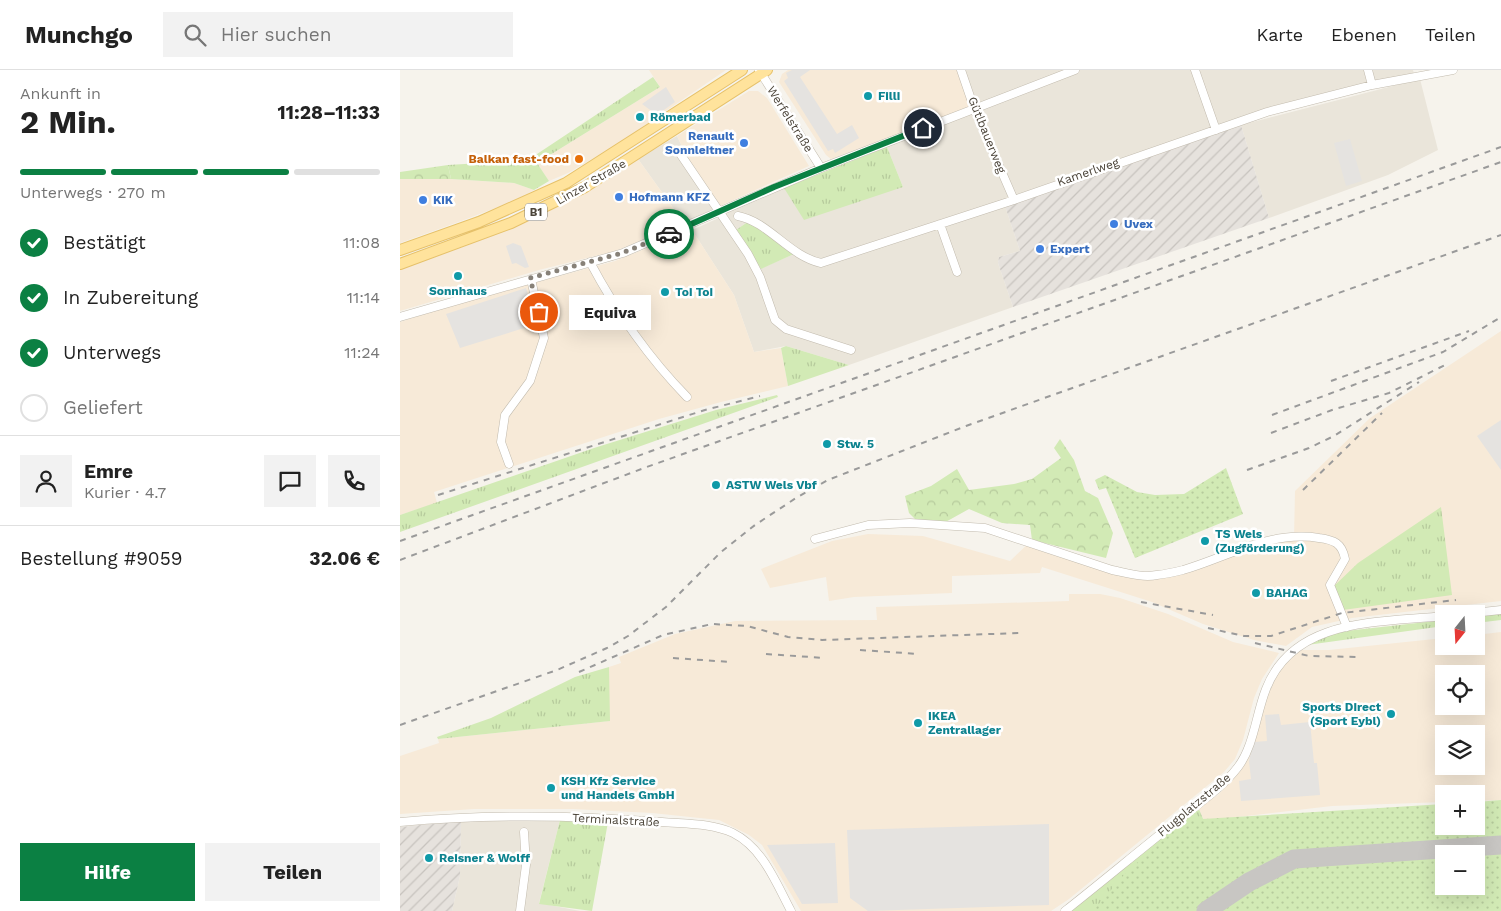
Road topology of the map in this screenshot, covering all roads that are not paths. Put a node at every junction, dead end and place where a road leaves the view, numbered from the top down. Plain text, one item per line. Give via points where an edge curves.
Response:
1 (742, 70) edge
2 (961, 70) edge
3 (1075, 70) edge
4 (1195, 70) edge
5 (1368, 70) edge
6 (1452, 70) edge
7 (762, 71) edge
8 (1372, 85) junction
9 (974, 108) junction
10 (1216, 130) junction
11 (681, 155) dead end
12 (821, 168) junction
13 (1014, 200) junction
14 (719, 211) junction
15 (738, 216) dead end
16 (940, 224) junction
17 (400, 250) edge
18 (590, 262) junction
19 (400, 264) edge
20 (957, 272) dead end
21 (530, 278) junction
22 (400, 317) edge
23 (851, 350) dead end
24 (687, 396) dead end
25 (509, 464) dead end
26 (814, 539) dead end
27 (1501, 610) edge
28 (1485, 612) edge
29 (1435, 617) edge
30 (1347, 627) junction
31 (400, 822) edge
32 (524, 832) dead end
33 (520, 911) edge
34 (791, 911) edge
35 (1065, 911) edge

1 - 17 main road, Linzer Straße / B1 via 566,183 479,222
2 - 9 street, Gütlbauerweg
3 - 9 street
4 - 10 street
5 - 8 street
6 - 8 street, Kamerlweg
7 - 12 street, Werfelstraße
7 - 19 main road, Linzer Straße / B1 via 627,162 577,191 511,223
8 - 10 street, Kamerlweg via 1293,104
9 - 12 street
9 - 13 street, Gütlbauerweg
10 - 13 street, Kamerlweg
11 - 14 street
12 - 14 street
13 - 16 street, Kamerlweg
14 - 18 street via 654,241
14 - 23 street via 756,268 776,320 786,329
15 - 16 street, Kamerlweg via 750,218 799,253 821,263
16 - 20 street
18 - 21 street
18 - 24 street via 602,286 661,370
21 - 22 street
21 - 25 street via 544,338 530,381 505,415 501,442
26 - 30 street via 868,525 910,523 985,528 1112,570 1155,576 1290,536 1332,540 1340,545 1345,559 1330,585
27 - 28 street
29 - 30 street, Flugplatzstraße
30 - 35 street, Flugplatzstraße via 1320,633 1290,652 1271,678 1249,746 1238,767 1211,793
31 - 34 street, Terminalstraße via 582,817 719,828 733,833 755,850
32 - 33 street via 526,865

